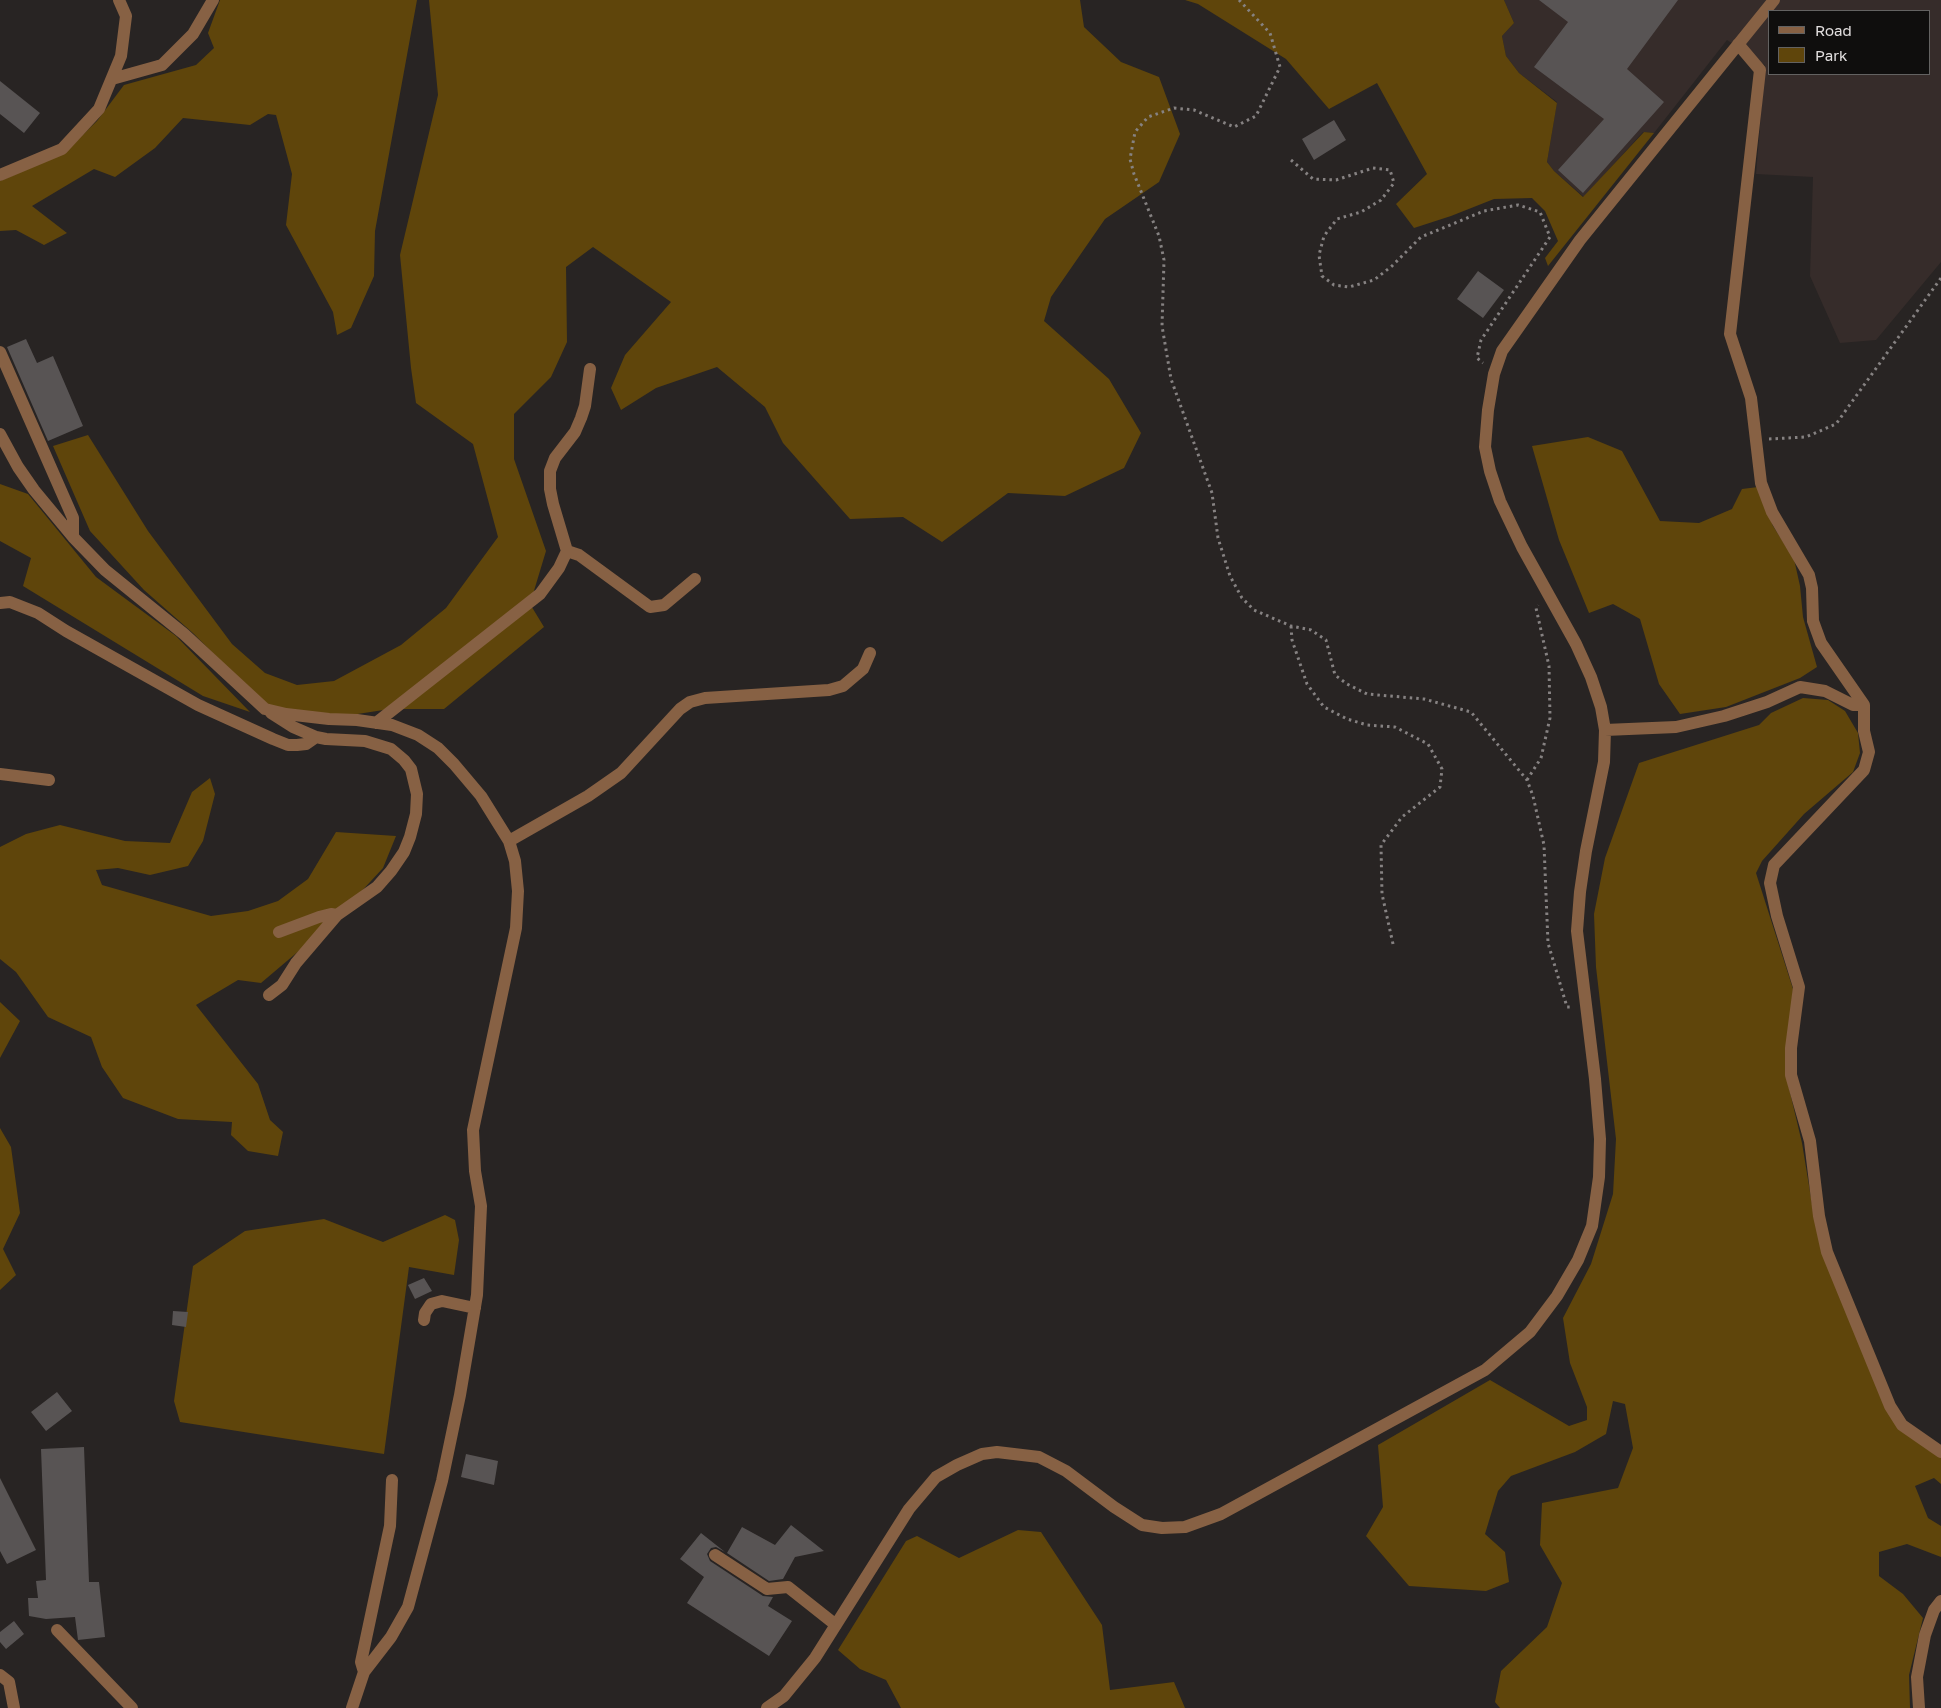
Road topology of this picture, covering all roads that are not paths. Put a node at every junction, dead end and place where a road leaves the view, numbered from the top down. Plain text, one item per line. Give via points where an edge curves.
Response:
1 (119, 0) edge
2 (213, 0) edge
3 (1774, 0) edge
4 (1738, 44) junction
5 (112, 79) junction
6 (0, 175) edge
7 (0, 352) edge
8 (590, 369) dead end
9 (0, 434) edge
10 (74, 537) junction
11 (567, 551) junction
12 (695, 579) dead end
13 (0, 603) edge
14 (870, 653) dead end
15 (1864, 705) junction
16 (265, 709) junction
17 (376, 723) junction
18 (1606, 730) junction
19 (316, 737) junction
20 (0, 774) edge
21 (49, 780) dead end
22 (509, 841) junction
23 (337, 915) junction
24 (279, 932) dead end
25 (269, 995) dead end
26 (475, 1308) junction
27 (424, 1320) dead end
28 (1941, 1452) edge
29 (392, 1480) dead end
30 (715, 1555) dead end
31 (1941, 1601) edge
32 (836, 1624) junction
33 (57, 1630) dead end
34 (364, 1672) junction
35 (0, 1675) edge
36 (14, 1708) edge
37 (132, 1708) edge
38 (352, 1708) edge
39 (767, 1708) edge
40 (1919, 1708) edge

1 - 5 street via 126,16 121,56
2 - 5 street via 194,34 162,65
3 - 4 street
4 - 15 street via 1760,70 1730,334 1751,398 1761,483 1772,512 1809,575 1813,620 1821,643
4 - 18 street via 1580,240 1502,351 1494,374 1485,447 1490,471 1500,501 1591,677
5 - 6 street via 99,109 62,149
7 - 10 street via 73,518
8 - 11 street via 581,418 575,432 555,458 550,472 553,504
9 - 10 street via 18,467
10 - 16 street via 105,570 184,634
11 - 12 street via 579,555 650,607 664,605
11 - 17 street via 540,594
13 - 19 street via 10,602 38,613 198,705 273,739 297,745 306,744
14 - 22 street via 863,669 843,686 829,690 705,698 690,702 621,773 588,796
15 - 18 street via 1853,706 1825,691 1800,688 1724,716 1676,728
15 - 28 street via 1864,731 1869,752 1864,770 1774,865 1770,883 1799,987 1791,1048 1791,1076 1810,1141 1827,1252 1890,1406 1902,1425
16 - 17 street
16 - 19 street
17 - 22 street via 418,735 438,748 481,796
18 - 32 street via 1604,762 1584,867 1577,931 1595,1080 1600,1139 1599,1177 1592,1226 1578,1260 1530,1332 1484,1370 1221,1514 1185,1527 1142,1525 1066,1471 1039,1458 997,1452 982,1454 936,1477 908,1509
19 - 23 street via 365,741 391,749 411,770 417,794 416,814 404,852 392,871 377,887
20 - 21 street
22 - 26 street via 518,890 516,928 473,1130 481,1206
23 - 24 street via 319,917
23 - 25 street via 282,984
26 - 27 street via 442,1301 431,1304
26 - 34 street via 442,1481 408,1607 391,1637
29 - 34 street via 390,1526 361,1662
30 - 32 street via 767,1589 788,1587
31 - 40 street via 1934,1610 1925,1635 1916,1677
32 - 39 street via 815,1658 784,1696
33 - 37 street
34 - 38 street
35 - 36 street via 9,1682

